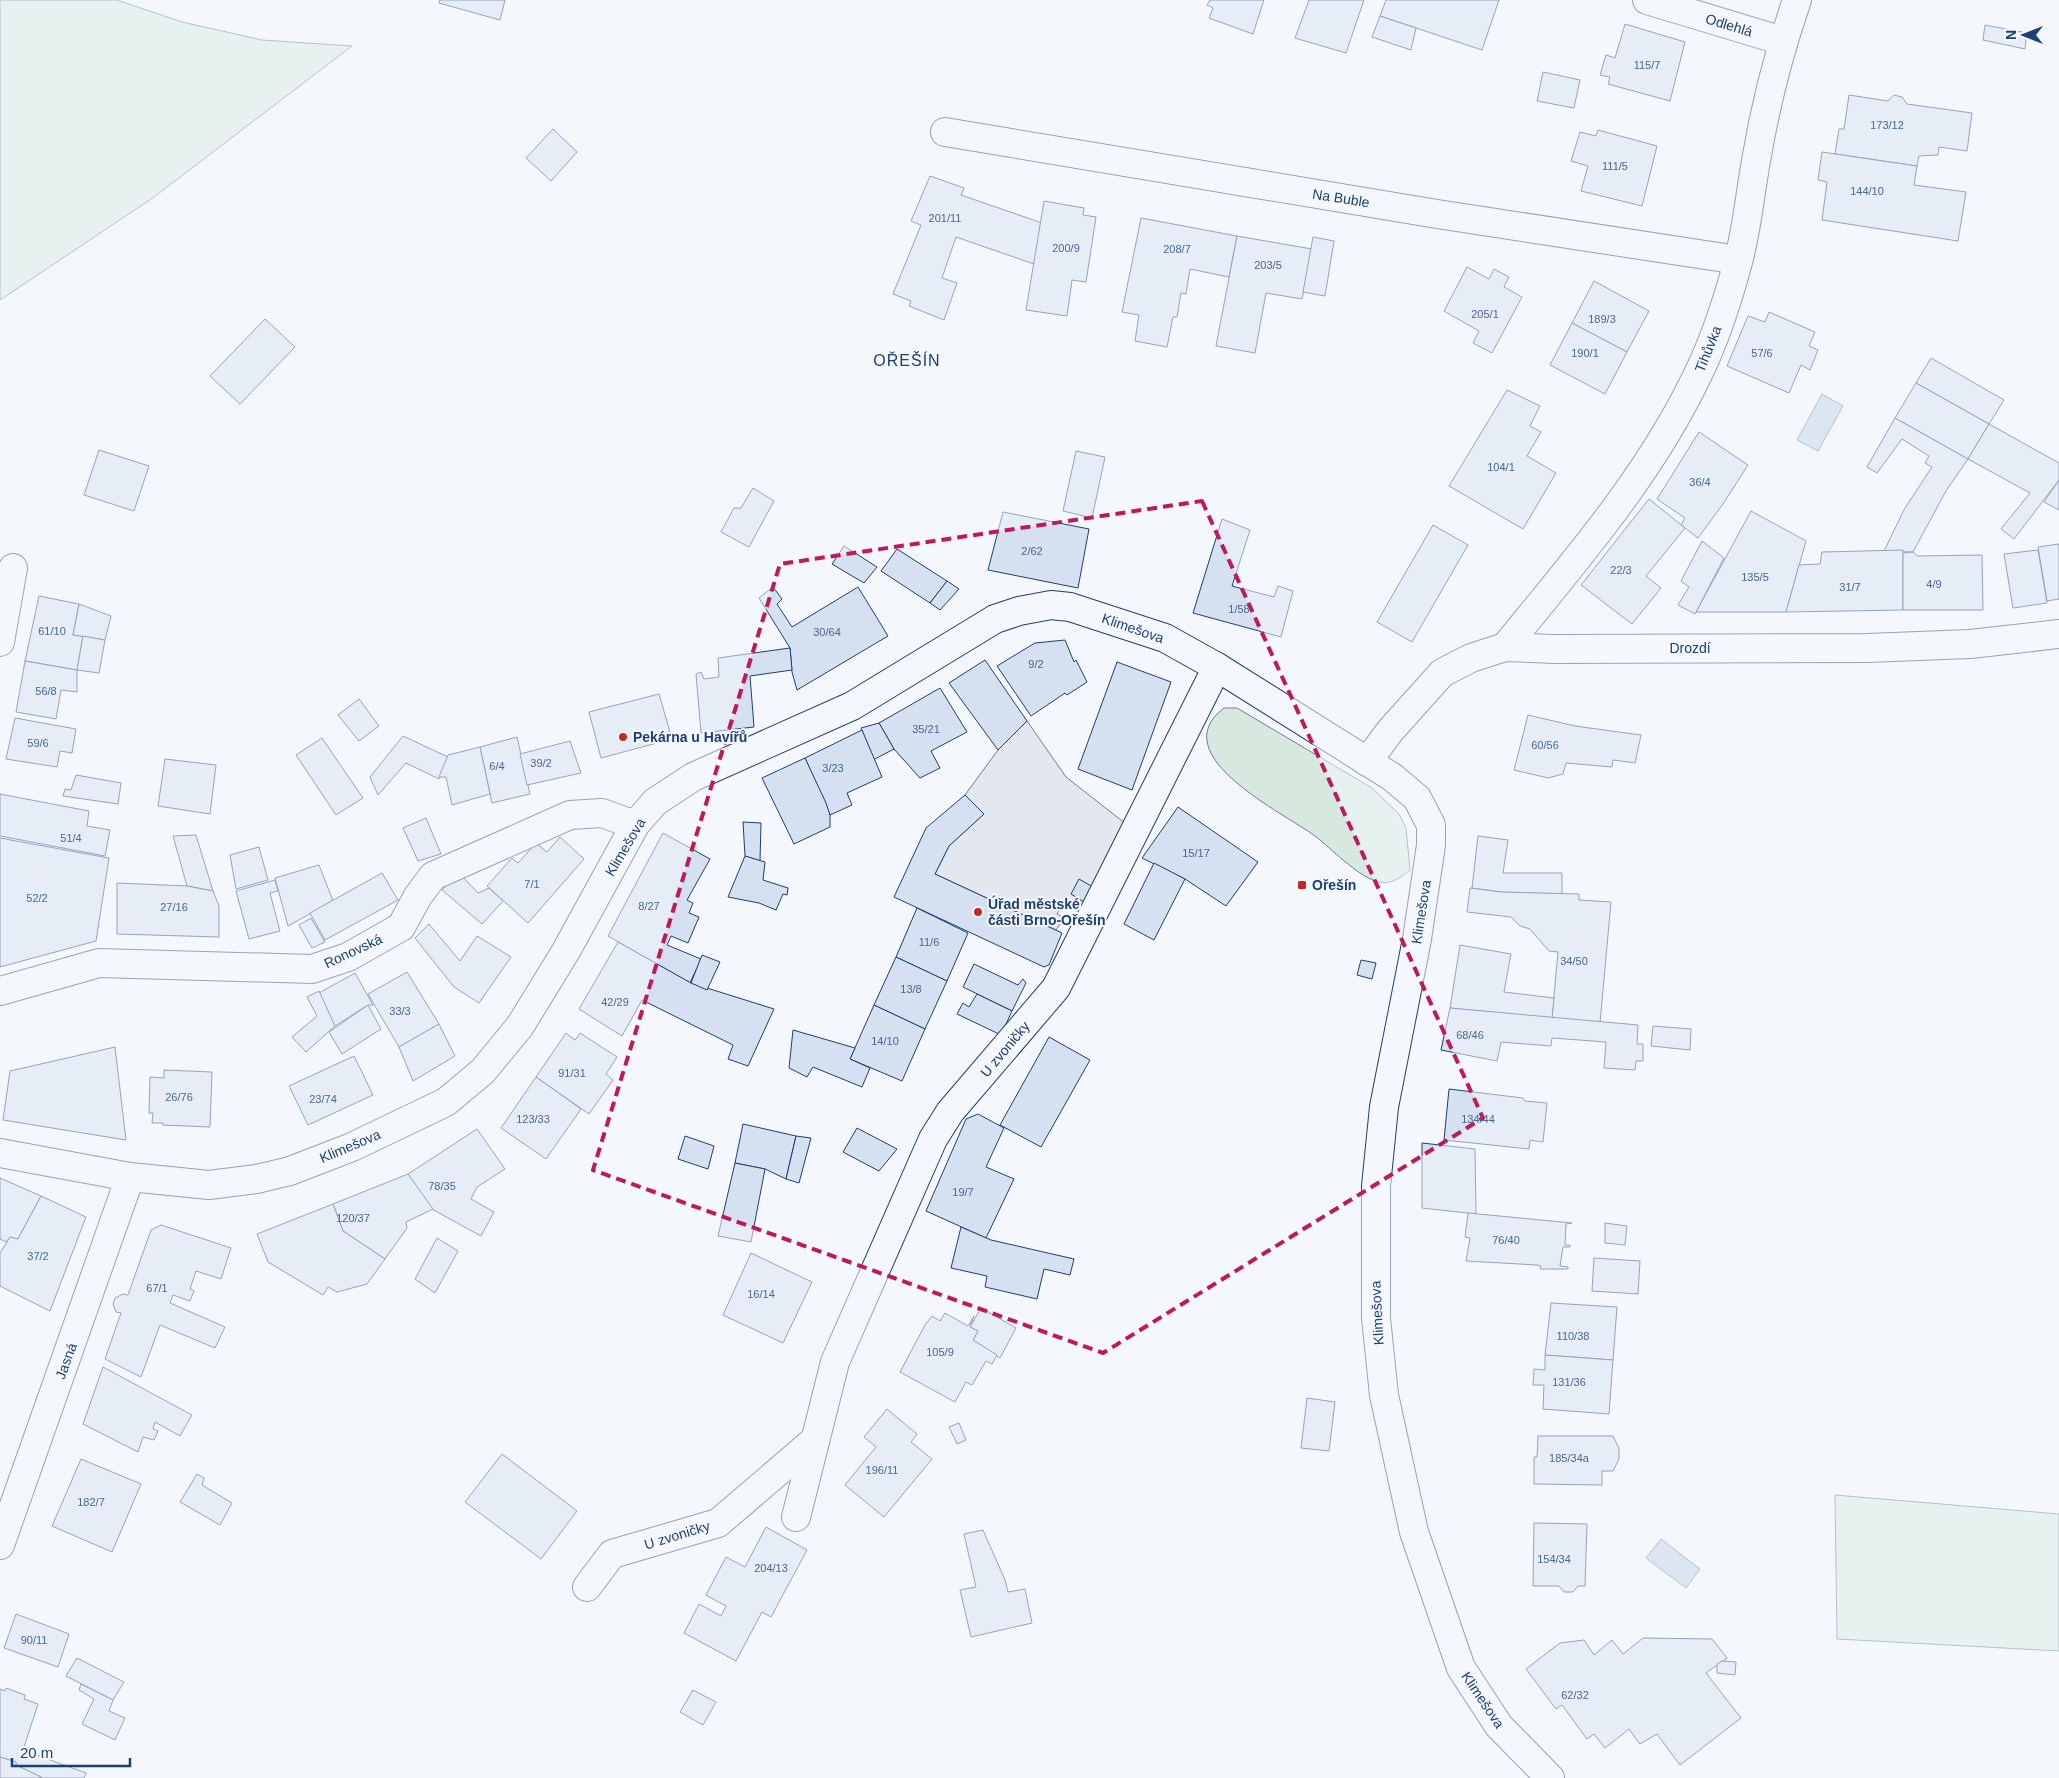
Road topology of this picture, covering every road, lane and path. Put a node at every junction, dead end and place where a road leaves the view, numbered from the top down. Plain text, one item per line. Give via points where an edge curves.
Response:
1 (1647, 0) edge
2 (1797, 0) edge
3 (1783, 41) junction
4 (945, 132) dead end
5 (1738, 260) junction
6 (13, 568) dead end
7 (2059, 634) edge
8 (0, 642) edge
9 (1505, 647) junction
10 (1217, 667) junction
11 (1367, 762) junction
12 (635, 826) junction
13 (0, 992) edge
14 (0, 1153) edge
15 (130, 1177) junction
16 (815, 1440) junction
17 (796, 1516) dead end
18 (0, 1545) edge
19 (587, 1587) dead end
20 (1550, 1778) edge

1 - 3 street, Odlehlá
2 - 3 street, Tihůvka
3 - 5 street, Tihůvka via 1756,158
4 - 5 street, Na Buble via 1437,214
5 - 9 street, Tihůvka via 1699,372 1668,427 1613,512
6 - 8 street
7 - 9 street, Drozdí via 1970,644 1867,648
9 - 11 street, Drozdí via 1442,672
10 - 11 street, Klimešova
10 - 12 street, Klimešova via 1166,638 1070,607 1051,605 1019,611 995,619 852,706 693,777 655,802
10 - 16 street, U zvoničky via 1056,988 950,1112 933,1139 835,1362
11 - 20 street, Klimešova via 1417,798 1431,825 1417,939 1384,1107 1376,1186 1376,1318 1384,1395 1414,1532 1461,1668 1499,1726
12 - 13 street, Ronovská via 602,814 570,815 433,876 401,927 348,957 312,970 100,963
12 - 15 street, Klimešova via 520,1026 483,1071 446,1102 352,1147 290,1171 257,1179 209,1184
14 - 15 street, Klimešova
15 - 18 street, Jasná
16 - 17 street, U zvoničky
16 - 19 street, U zvoničky via 718,1522 612,1554

